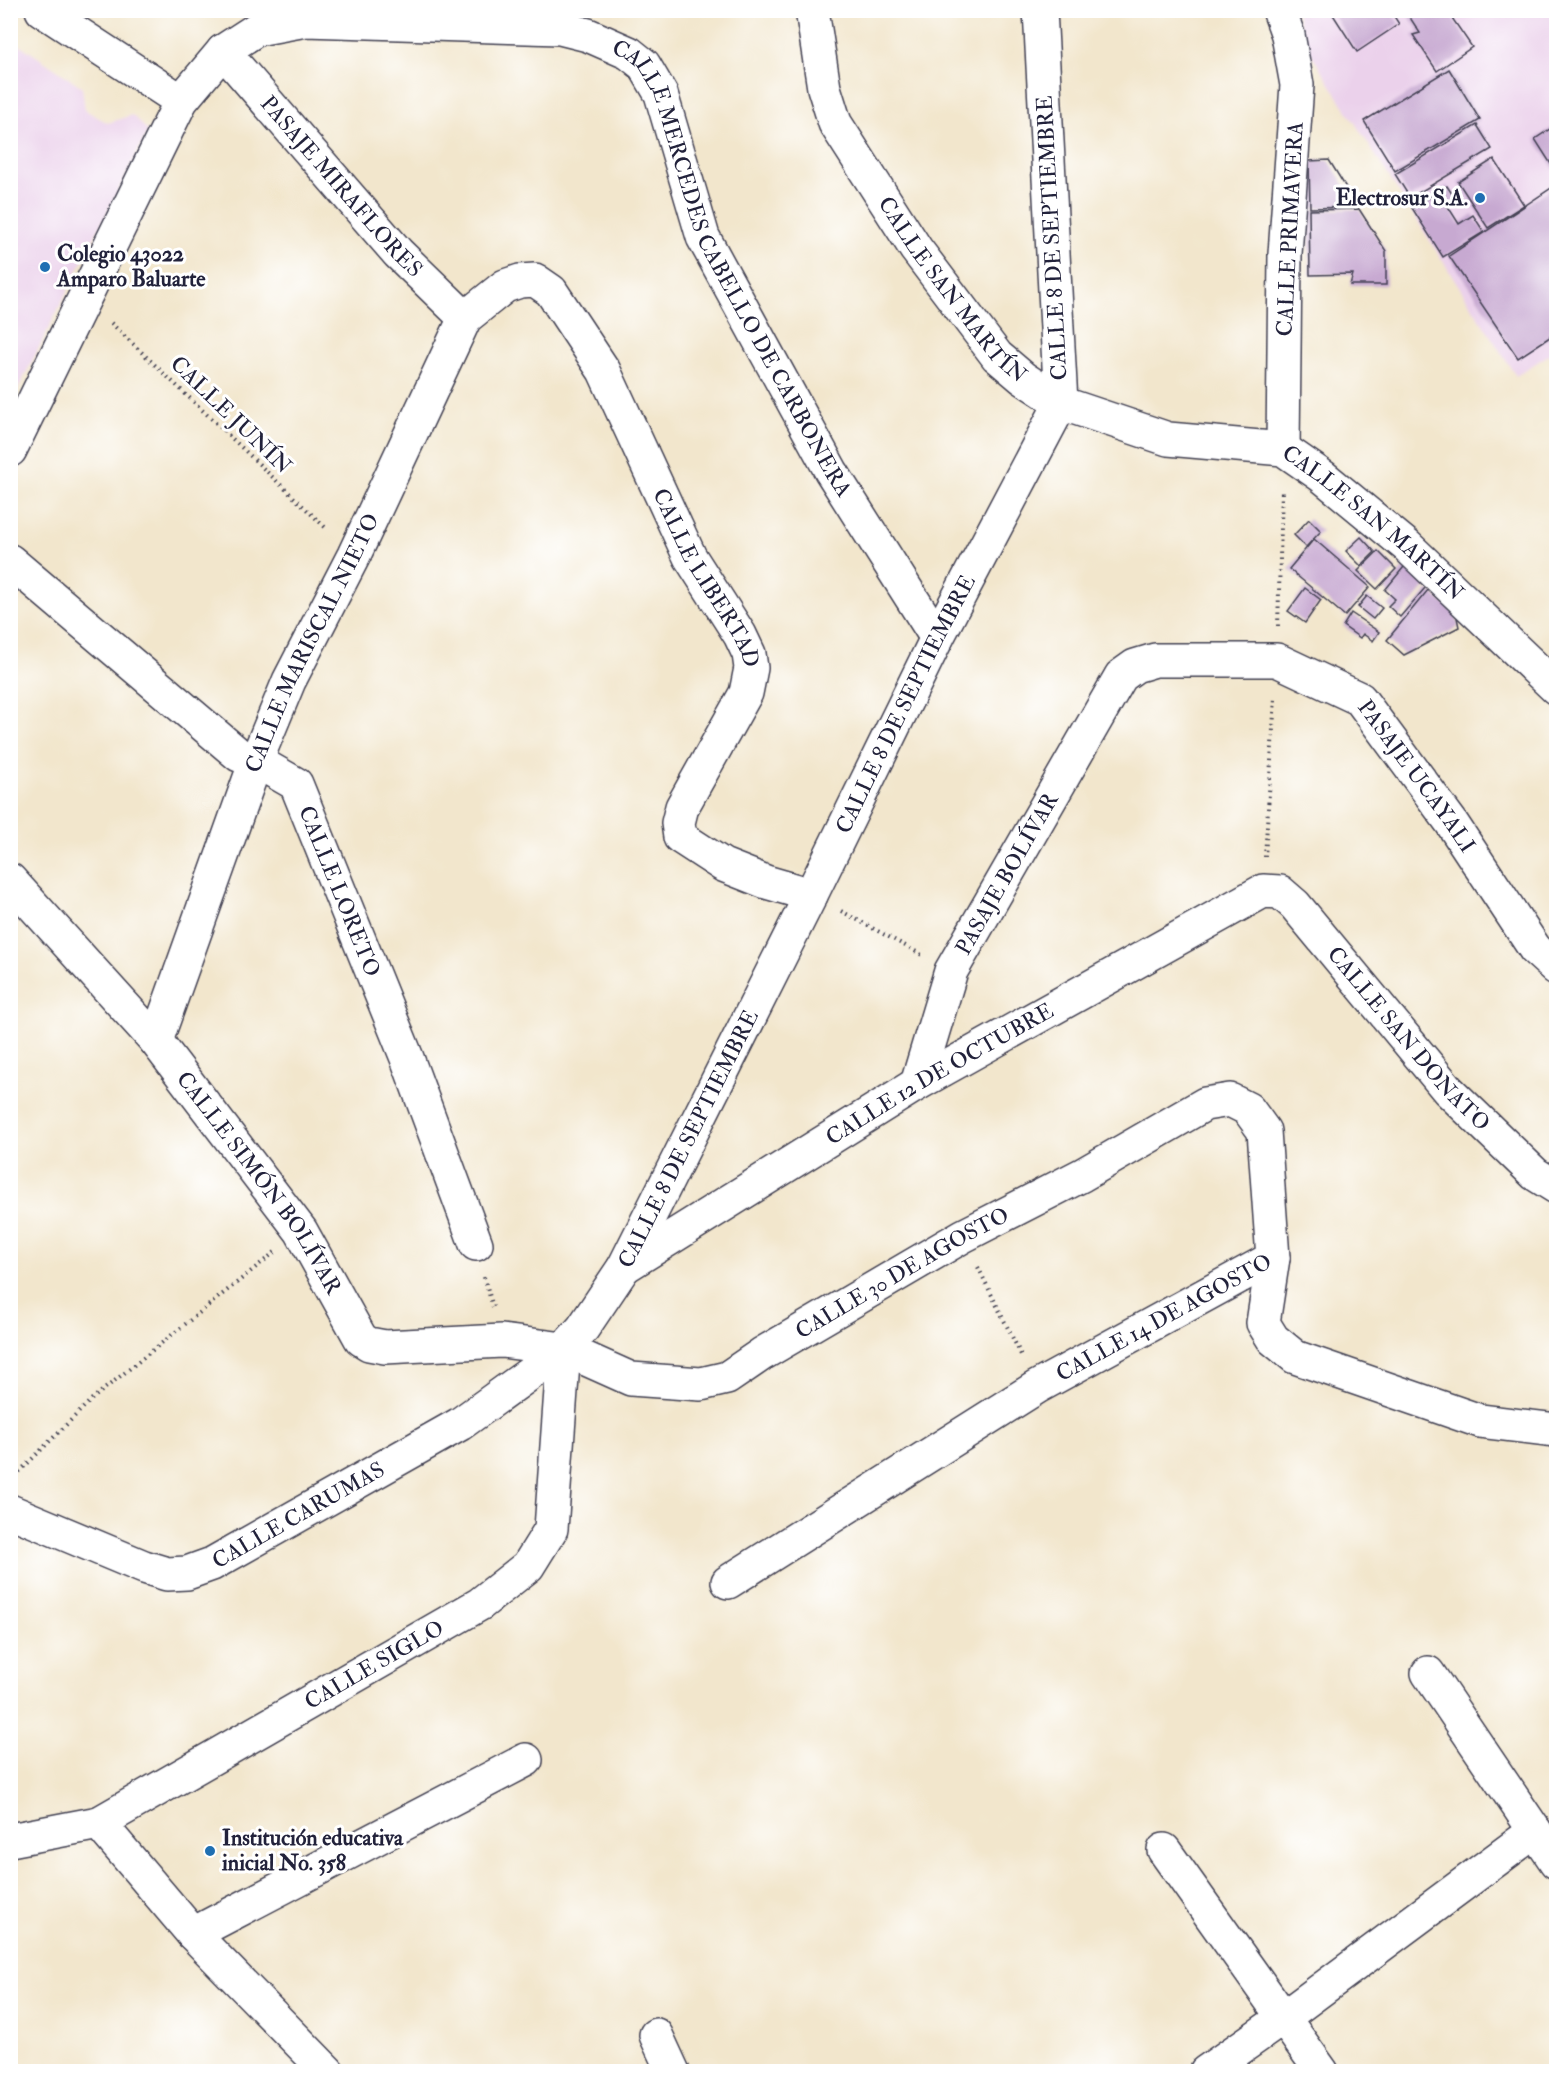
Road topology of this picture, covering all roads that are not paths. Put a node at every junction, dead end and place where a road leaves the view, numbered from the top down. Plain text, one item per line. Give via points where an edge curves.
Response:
1 (42, 10) edge
2 (812, 10) edge
3 (1040, 10) edge
4 (1279, 10) edge
5 (223, 51) junction
6 (181, 101) junction
7 (520, 281) joint
8 (465, 318) junction
9 (1061, 403) junction
10 (1283, 449) junction
11 (10, 450) edge
12 (10, 561) edge
13 (937, 638) junction
14 (1121, 676) joint
15 (1557, 688) edge
16 (256, 761) junction
17 (10, 880) edge
18 (1263, 891) joint
19 (811, 895) junction
20 (1557, 968) edge
21 (156, 1041) junction
22 (917, 1084) junction
23 (1557, 1187) edge
24 (476, 1244) road end
25 (1273, 1258) junction
26 (624, 1267) junction
27 (564, 1349) junction
28 (1557, 1430) edge
29 (10, 1511) edge
30 (728, 1582) dead end
31 (1428, 1673) dead end
32 (526, 1761) dead end
33 (99, 1823) junction
34 (1535, 1831) junction
35 (10, 1840) edge
36 (1164, 1850) dead end
37 (1557, 1862) edge
38 (193, 1934) junction
39 (1283, 2018) junction
40 (656, 2035) dead end
41 (328, 2072) edge
42 (673, 2072) edge
43 (1206, 2072) edge
44 (1322, 2072) edge

1 - 6 street
2 - 9 street, CALLE SAN MARTÍN via 824,88 835,123 847,142 915,249 998,356
3 - 9 street, CALLE 8 DE SEPTIEMBRE
4 - 10 street, CALLE PRIMAVERA via 1297,85 1285,254
5 - 6 street, CALLE MERCEDES CABELLO DE CARBONERA
5 - 8 street, PASAJE MIRAFLORES via 398,254
5 - 13 street, CALLE MERCEDES CABELLO DE CARBONERA via 257,29 306,20 560,28 629,53 644,65 660,94 703,237 831,471
6 - 11 street, CALLE MERCEDES CABELLO DE CARBONERA
7 - 8 street, CALLE MARISCAL NIETO via 505,286
7 - 19 street, CALLE LIBERTAD via 535,280 551,291 604,371 690,557 749,654 751,668 746,693 682,807 680,837 723,865
8 - 16 street, CALLE MARISCAL NIETO via 354,555 289,681
9 - 10 street, CALLE SAN MARTÍN via 1168,439
9 - 13 street, CALLE 8 DE SEPTIEMBRE
10 - 15 street, CALLE SAN MARTÍN via 1407,546
12 - 16 street, CALLE LORETO via 239,755
13 - 19 street, CALLE 8 DE SEPTIEMBRE
14 - 20 street, PASAJE UCAYALI via 1135,666 1155,660 1278,660 1360,699 1451,822 1535,949
14 - 22 street, PASAJE BOLÍVAR via 951,970
16 - 21 street, CALLE MARISCAL NIETO
16 - 24 street, CALLE LORETO via 296,784 407,1058
17 - 21 street, CALLE SIMÓN BOLÍVAR
18 - 22 street, CALLE 12 DE OCTUBRE
18 - 23 street, CALLE SAN DONATO via 1280,892 1295,905 1448,1090 1535,1174
19 - 26 street, CALLE 8 DE SEPTIEMBRE
21 - 27 street, CALLE SIMÓN BOLÍVAR via 301,1231 361,1339 385,1347 502,1341
22 - 26 street, CALLE 12 DE OCTUBRE
25 - 27 street, CALLE 30 DE AGOSTO via 1264,1131 1248,1109 1230,1100 1205,1104 1082,1175 963,1236 727,1378 702,1384 632,1378
25 - 28 street, CALLE 14 DE AGOSTO via 1263,1323 1273,1340 1295,1357 1480,1421
25 - 30 street, CALLE 14 DE AGOSTO via 1037,1388
26 - 27 street, CALLE 8 DE SEPTIEMBRE
27 - 29 street, CALLE CARUMAS via 460,1424 212,1564 187,1573 167,1574 144,1568
27 - 33 street, CALLE SIGLO via 551,1529 528,1566 480,1604
31 - 34 street
32 - 38 street
33 - 35 street, CALLE SIGLO
33 - 38 street
34 - 37 street
34 - 39 street
36 - 39 street
38 - 41 street
39 - 43 street
39 - 44 street
40 - 42 street

